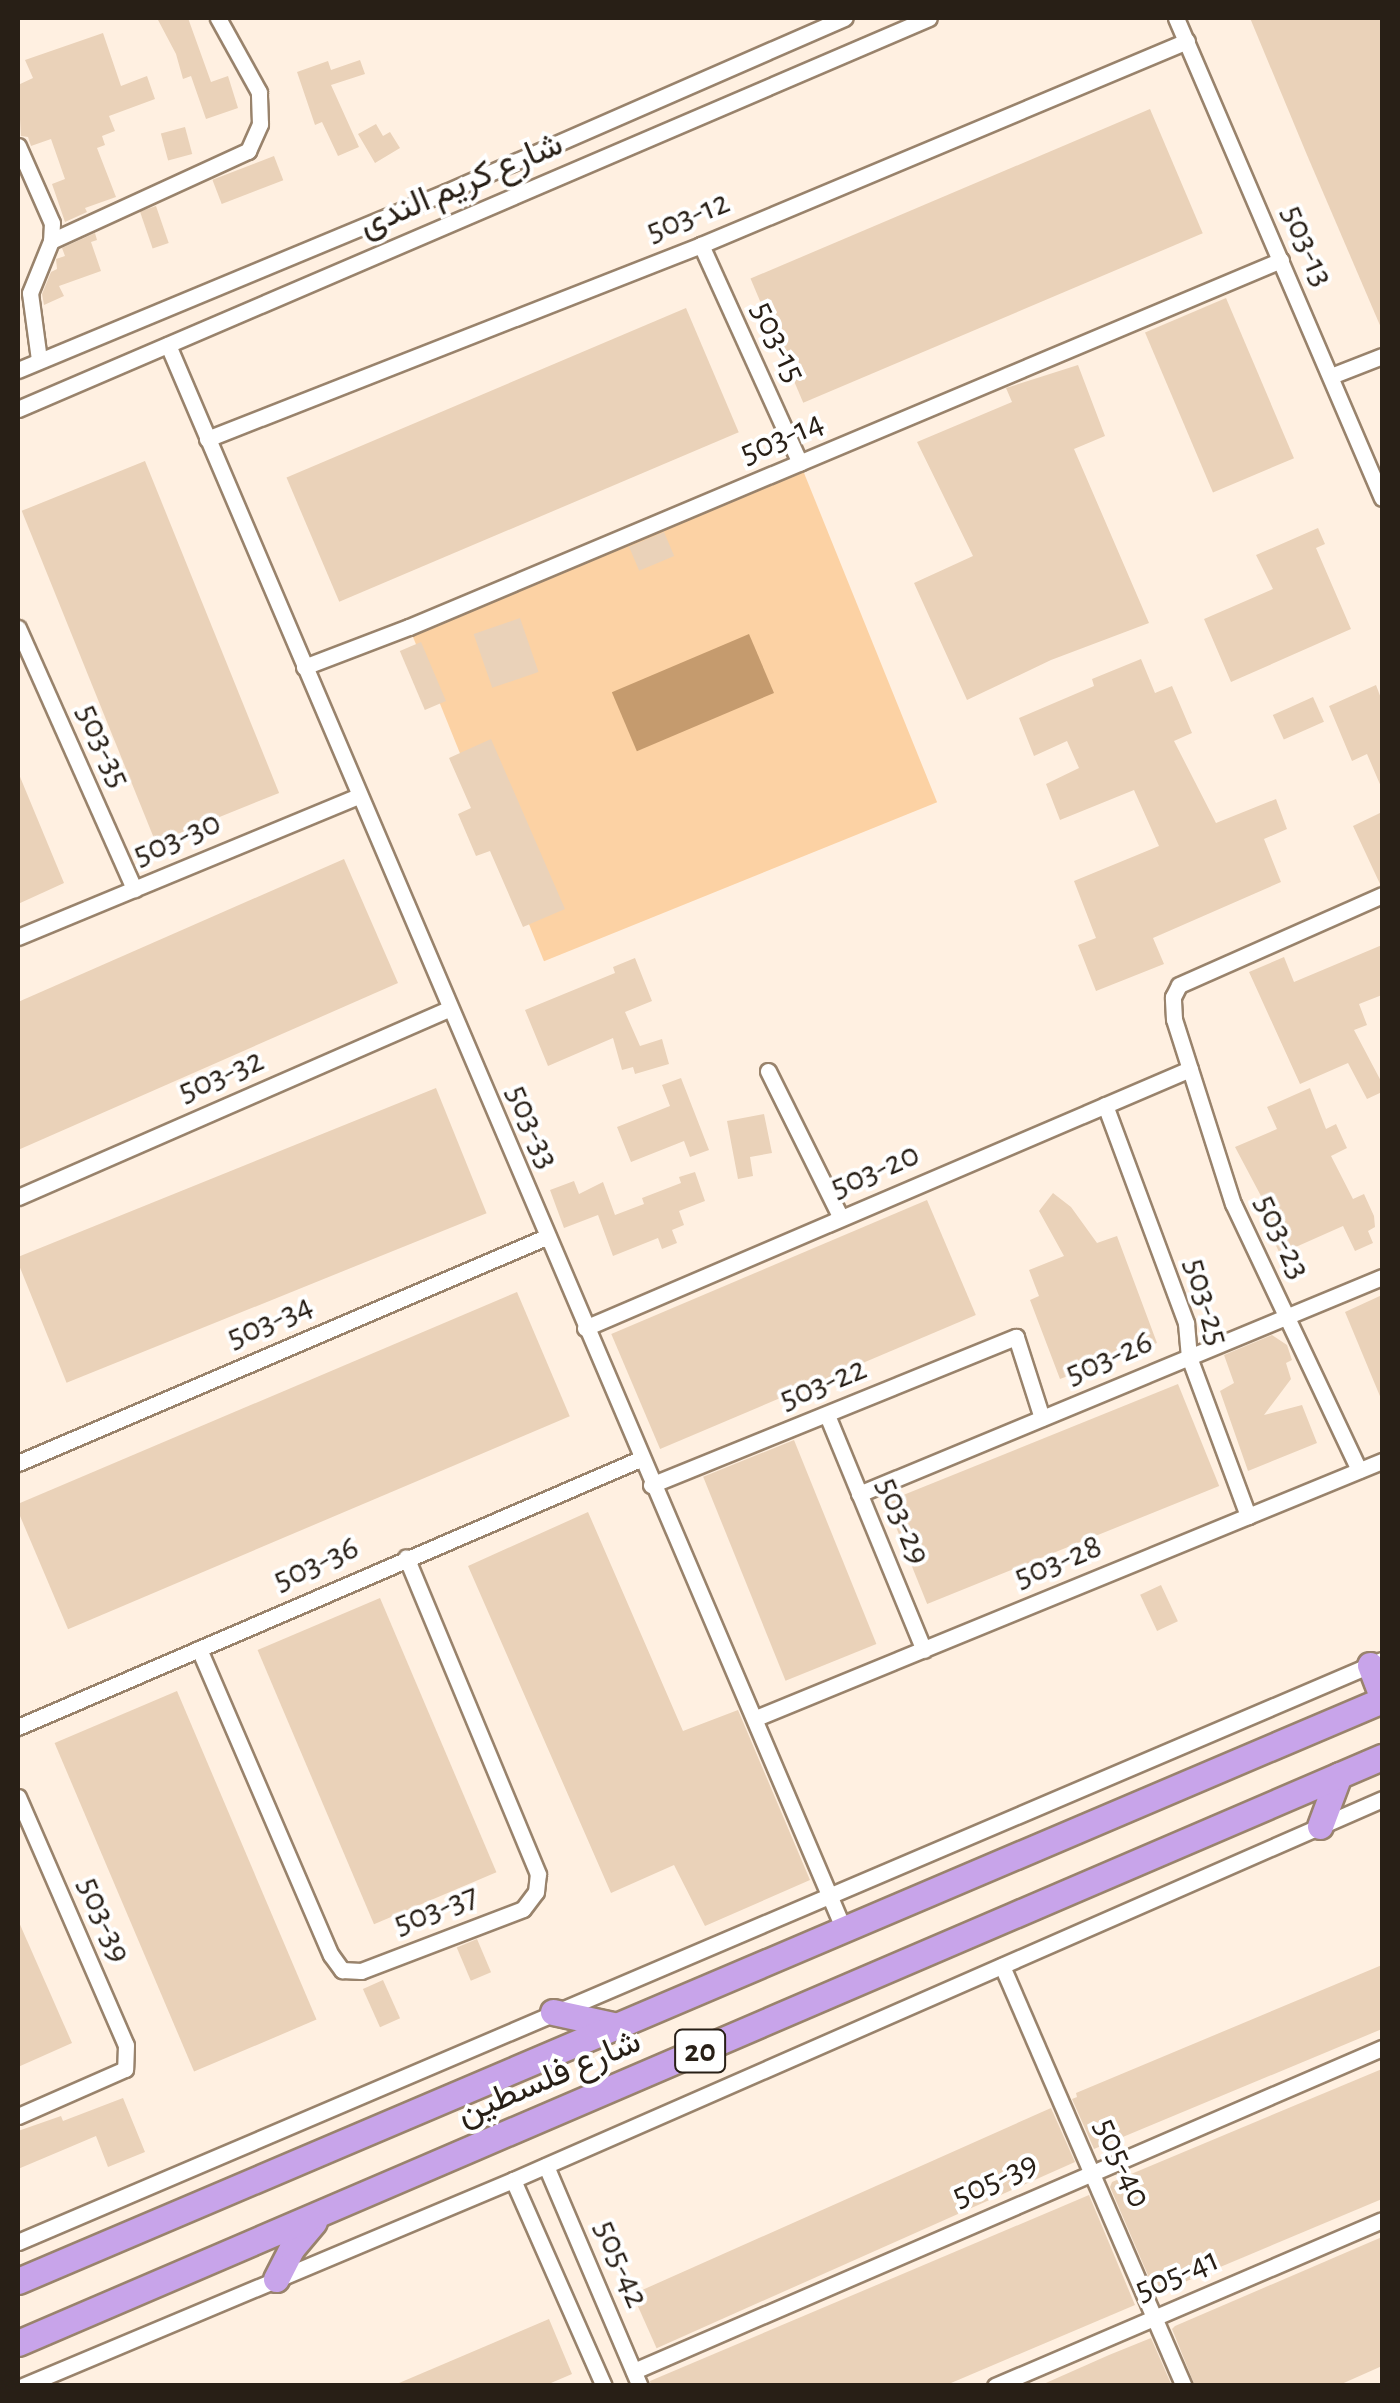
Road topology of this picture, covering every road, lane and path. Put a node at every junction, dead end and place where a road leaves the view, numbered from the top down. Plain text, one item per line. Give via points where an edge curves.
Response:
1 (218, 18) edge
2 (845, 18) edge
3 (929, 18) edge
4 (1176, 18) edge
5 (1187, 42) junction
6 (18, 146) edge
7 (51, 241) junction
8 (701, 245) junction
9 (312, 247) junction
10 (1280, 260) junction
11 (327, 274) junction
12 (168, 345) junction
13 (1382, 356) edge
14 (40, 360) junction
15 (18, 370) edge
16 (1331, 376) junction
17 (18, 409) edge
18 (207, 439) junction
19 (800, 463) junction
20 (1382, 498) edge
21 (18, 628) edge
22 (304, 667) junction
23 (359, 796) junction
24 (134, 889) junction
25 (1382, 895) edge
26 (18, 937) edge
27 (449, 1009) junction
28 (1190, 1070) junction
29 (768, 1072) dead end
30 (1106, 1106) junction
31 (18, 1197) edge
32 (840, 1218) junction
33 (546, 1237) junction
34 (1382, 1277) edge
35 (1286, 1316) junction
36 (585, 1328) junction
37 (1189, 1356) junction
38 (826, 1415) junction
39 (1042, 1418) junction
40 (640, 1459) junction
41 (1382, 1461) edge
42 (18, 1462) edge
43 (1360, 1470) junction
44 (651, 1485) junction
45 (859, 1494) junction
46 (1248, 1516) junction
47 (406, 1558) junction
48 (199, 1649) junction
49 (924, 1650) junction
50 (1376, 1662) edge
51 (1382, 1698) edge
52 (756, 1718) junction
53 (18, 1726) edge
54 (1382, 1757) edge
55 (1339, 1775) junction
56 (18, 1797) edge
57 (1382, 1799) edge
58 (1320, 1826) junction
59 (829, 1894) junction
60 (844, 1930) junction
61 (1002, 1966) junction
62 (553, 2012) junction
63 (618, 2026) junction
64 (1382, 2048) edge
65 (18, 2116) edge
66 (546, 2166) junction
67 (1093, 2169) junction
68 (514, 2180) junction
69 (329, 2210) junction
70 (1382, 2220) edge
71 (18, 2242) edge
72 (276, 2279) junction
73 (18, 2281) edge
74 (1156, 2317) junction
75 (18, 2343) edge
76 (59, 2378) edge
77 (637, 2378) edge
78 (597, 2383) edge
79 (23, 2386) edge
80 (995, 2386) edge
81 (1184, 2386) edge

1 - 7 street via 259,92 260,124 248,151
2 - 9 street, شارع كريم الندى
3 - 11 street, شارع كريم الندى
4 - 5 street, 503-13
5 - 8 street, 503-12
5 - 10 street, 503-13
6 - 7 street via 50,214
7 - 14 street via 30,292
8 - 18 street, 503-12
8 - 19 street, 503-15
9 - 11 street
9 - 14 street, شارع كريم الندى
10 - 16 street, 503-13
10 - 19 street, 503-14
11 - 12 street, شارع كريم الندى
12 - 17 street, شارع كريم الندى
12 - 18 street, 503-33
13 - 16 street
14 - 15 street, شارع كريم الندى
16 - 20 street, 503-13
18 - 22 street, 503-33
19 - 22 street, 503-14
21 - 24 street, 503-35
22 - 23 street, 503-33
23 - 24 street, 503-30
23 - 27 street, 503-33
24 - 26 street, 503-30
25 - 28 street, 503-23 via 1179,984 1172,996 1174,1019
27 - 31 street, 503-32
27 - 33 street, 503-33
28 - 30 street, 503-20
28 - 35 street, 503-23 via 1233,1204
29 - 32 street
30 - 32 street, 503-20
30 - 37 street, 503-25 via 1186,1323
32 - 36 street, 503-20
33 - 36 street, 503-33
33 - 42 street, 503-34
34 - 35 street, 503-26
35 - 37 street, 503-26
35 - 43 street, 503-23
36 - 40 street, 503-33
37 - 39 street, 503-26
37 - 46 street, 503-25
38 - 39 street, 503-22 via 1016,1337
38 - 44 street, 503-22
38 - 45 street, 503-29
39 - 45 street, 503-26
40 - 44 street, 503-33
40 - 47 street, 503-36
41 - 43 street, 503-28
43 - 46 street, 503-28
44 - 52 street, 503-33
45 - 49 street, 503-29
46 - 49 street, 503-28
47 - 48 street, 503-36
47 - 48 street, 503-37 via 538,1874 536,1892 523,1908 361,1972 342,1970 330,1956
48 - 53 street, 503-36
49 - 52 street, 503-28
50 - 51 main road
50 - 59 street
51 - 60 main road, شارع فلسطين / 20
52 - 59 street, 503-33
54 - 55 main road, شارع فلسطين / 20
55 - 58 main road
55 - 69 main road, شارع فلسطين / 20
56 - 65 street, 503-39 via 126,2046 126,2069
57 - 58 street
58 - 61 street
59 - 60 street, 503-33
59 - 62 street
60 - 63 main road, شارع فلسطين / 20
61 - 66 street
61 - 67 street, 505-40
62 - 63 main road
62 - 71 street
63 - 73 main road, شارع فلسطين / 20
64 - 67 street, 505-39
66 - 68 street
66 - 77 street, 505-42
67 - 74 street, 505-40
67 - 77 street, 505-39
68 - 72 street
68 - 78 street, 505-42
69 - 72 main road via 302,2234
69 - 75 main road, شارع فلسطين / 20
70 - 74 street, 505-41
72 - 76 street
74 - 80 street, 505-41
74 - 81 street, 505-40
76 - 79 street

